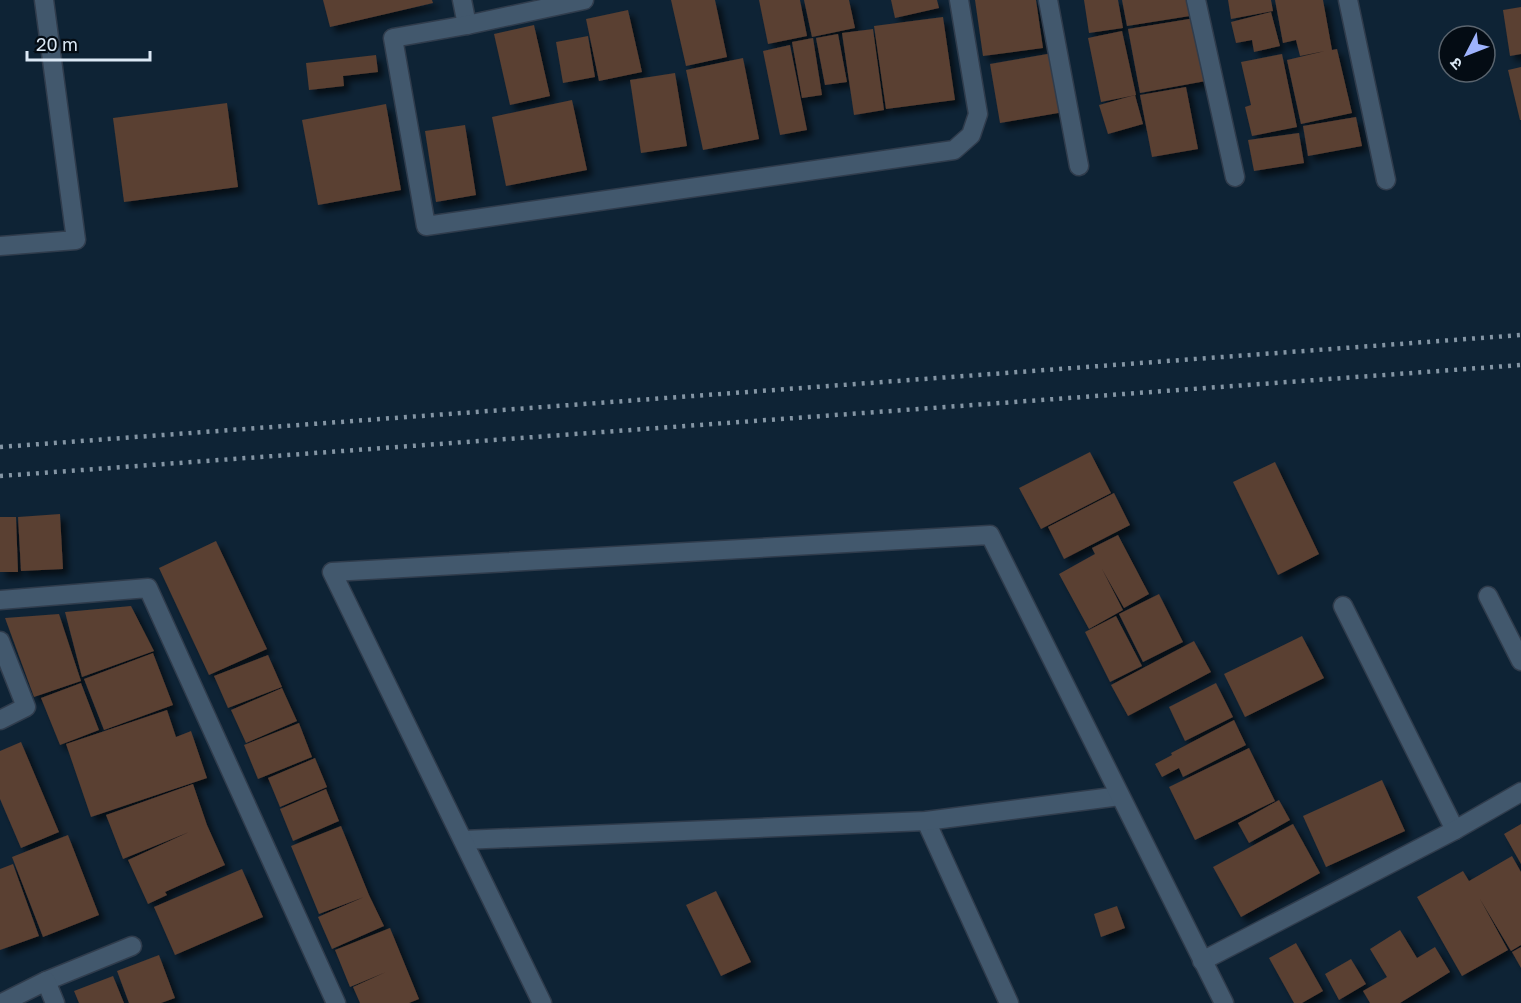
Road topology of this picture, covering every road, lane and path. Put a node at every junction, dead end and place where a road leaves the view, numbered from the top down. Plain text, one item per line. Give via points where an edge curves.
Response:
1 (44, 0) edge
2 (462, 0) edge
3 (584, 0) edge
4 (959, 0) edge
5 (1048, 0) edge
6 (1196, 0) edge
7 (1348, 0) edge
8 (467, 25) junction
9 (1079, 166) dead end
10 (1235, 177) dead end
11 (1386, 180) dead end
12 (0, 246) edge
13 (1488, 596) dead end
14 (0, 600) edge
15 (1343, 606) dead end
16 (0, 641) edge
17 (1521, 660) edge
18 (0, 720) edge
19 (1521, 792) edge
20 (1120, 796) junction
21 (926, 821) junction
22 (1455, 830) junction
23 (463, 840) junction
24 (132, 946) dead end
25 (1202, 961) junction
26 (46, 981) junction
27 (2, 1003) edge
28 (55, 1003) edge
29 (336, 1003) edge
30 (542, 1003) edge
31 (1008, 1003) edge
32 (1224, 1003) edge

1 - 12 street via 75,240
2 - 8 street
3 - 8 street
4 - 8 street via 978,114 971,135 954,150 426,226 393,38
5 - 9 street
6 - 10 street
7 - 11 street
13 - 17 street
14 - 29 street via 148,588
15 - 22 street
16 - 18 street via 27,707
19 - 22 street
20 - 21 street
20 - 23 street via 990,535 332,572
20 - 25 street
21 - 23 street
21 - 31 street
22 - 25 street
23 - 30 street
24 - 26 street
25 - 32 street
26 - 27 street
26 - 28 street

